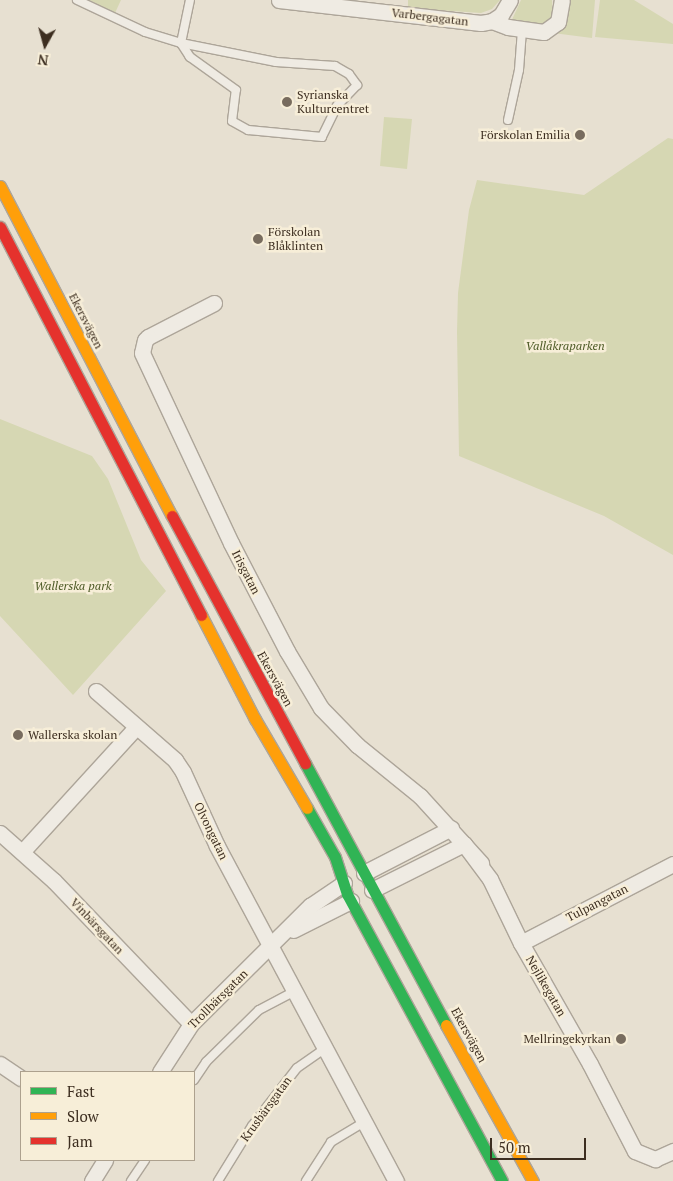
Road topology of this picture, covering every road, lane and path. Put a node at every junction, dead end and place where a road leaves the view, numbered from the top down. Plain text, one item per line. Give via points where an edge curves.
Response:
1 (77, 0) edge
2 (190, 0) edge
3 (279, 0) edge
4 (510, 0) edge
5 (562, 0) edge
6 (492, 21) junction
7 (522, 30) junction
8 (181, 43) junction
9 (508, 120) dead end
10 (0, 186) edge
11 (0, 228) edge
12 (214, 303) dead end
13 (96, 691) dead end
14 (136, 727) junction
15 (0, 833) edge
16 (457, 835) junction
17 (22, 852) junction
18 (673, 864) edge
19 (364, 873) junction
20 (344, 883) junction
21 (372, 890) junction
22 (350, 901) junction
23 (285, 934) junction
24 (521, 943) junction
25 (272, 947) junction
26 (296, 991) junction
27 (191, 1024) junction
28 (326, 1048) junction
29 (0, 1064) edge
30 (161, 1071) edge
31 (20, 1077) edge
32 (195, 1078) edge
33 (366, 1121) junction
34 (673, 1150) edge
35 (104, 1161) edge
36 (144, 1161) edge
37 (92, 1181) edge
38 (131, 1181) edge
39 (218, 1181) edge
40 (306, 1181) edge
41 (396, 1181) edge
42 (502, 1181) edge
43 (533, 1181) edge

1 - 8 lane via 136,28
2 - 8 lane
3 - 6 street, Varbergagatan via 481,23
4 - 6 street
5 - 7 street, Varbergagatan via 558,22 551,30
6 - 7 street, Varbergagatan
7 - 9 lane via 519,70
8 - 8 lane via 190,57 236,90 232,121 248,130 322,138 337,106 357,85 349,74 335,66 276,62
10 - 19 main road, Ekersvägen via 226,620
11 - 20 main road via 255,719 335,857
12 - 16 street, Irisgatan via 144,340 144,359 239,559 309,692 350,738 420,796
13 - 14 street, Olvongatan
14 - 17 street
14 - 25 street, Olvongatan via 174,760 182,772 217,846
15 - 17 street, Vinbärsgatan
16 - 19 street
16 - 21 street
16 - 24 street, Nejlikegatan via 481,863
17 - 27 street, Vinbärsgatan via 54,881
18 - 24 street, Tulpangatan
19 - 20 main road
19 - 21 main road, Ekersvägen
20 - 22 main road
20 - 23 street, Trollbärsgatan via 310,906
21 - 22 main road
21 - 43 main road, Ekersvägen
22 - 23 street, Trollbärsgatan
22 - 42 main road
23 - 25 street, Trollbärsgatan
24 - 34 street, Nejlikegatan via 590,1064 635,1152 655,1159
25 - 26 street
25 - 27 street, Trollbärsgatan
26 - 28 street
26 - 32 lane via 259,1010 206,1062
27 - 30 street, Trollbärsgatan
28 - 33 street
28 - 39 lane, Krusbärsgatan via 297,1068 252,1126
29 - 31 street
33 - 40 lane via 331,1142
33 - 41 street
35 - 37 street
36 - 38 lane

